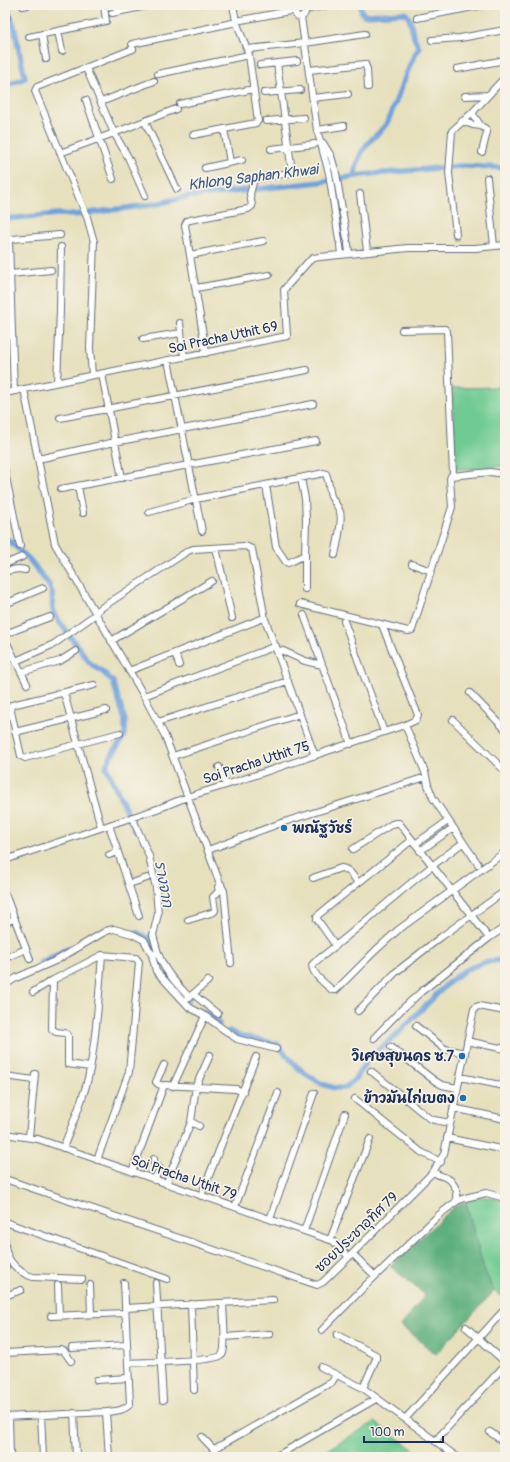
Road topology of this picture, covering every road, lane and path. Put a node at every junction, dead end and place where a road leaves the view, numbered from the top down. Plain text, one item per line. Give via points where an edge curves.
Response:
1 (104, 5) edge
2 (151, 5) edge
3 (233, 5) edge
4 (328, 5) edge
5 (483, 5) edge
6 (295, 10) junction
7 (304, 10) junction
8 (112, 13) dead end
9 (301, 17) junction
10 (417, 18) dead end
11 (237, 21) junction
12 (505, 30) edge
13 (58, 31) junction
14 (42, 34) junction
15 (365, 34) dead end
16 (29, 37) dead end
17 (432, 40) dead end
18 (305, 43) junction
19 (62, 51) dead end
20 (248, 52) junction
21 (46, 59) dead end
22 (505, 60) edge
23 (297, 61) dead end
24 (277, 63) junction
25 (260, 65) dead end
26 (86, 68) junction
27 (457, 69) dead end
28 (309, 70) junction
29 (158, 74) dead end
30 (505, 77) edge
31 (154, 81) dead end
32 (368, 87) dead end
33 (254, 89) junction
34 (300, 90) dead end
35 (281, 92) junction
36 (264, 93) dead end
37 (348, 94) dead end
38 (488, 95) junction
39 (465, 96) dead end
40 (313, 98) junction
41 (86, 100) dead end
42 (101, 102) junction
43 (180, 104) dead end
44 (176, 110) dead end
45 (472, 113) junction
46 (304, 118) dead end
47 (285, 120) junction
48 (266, 121) dead end
49 (462, 121) junction
50 (145, 122) junction
51 (344, 126) dead end
52 (481, 126) junction
53 (224, 129) junction
54 (317, 130) junction
55 (114, 133) junction
56 (193, 135) dead end
57 (99, 139) junction
58 (318, 142) junction
59 (290, 146) junction
60 (271, 149) dead end
61 (482, 152) dead end
62 (60, 153) junction
63 (242, 160) dead end
64 (230, 162) junction
65 (205, 168) dead end
66 (487, 178) dead end
67 (113, 179) dead end
68 (177, 189) dead end
69 (360, 194) dead end
70 (145, 196) dead end
71 (337, 198) junction
72 (345, 224) junction
73 (338, 225) junction
74 (60, 234) dead end
75 (263, 241) dead end
76 (505, 245) edge
77 (494, 246) junction
78 (61, 247) dead end
79 (456, 248) junction
80 (367, 251) junction
81 (349, 253) junction
82 (341, 254) junction
83 (190, 255) junction
84 (51, 270) dead end
85 (10, 274) junction
86 (269, 275) dead end
87 (7, 288) edge
88 (196, 288) junction
89 (180, 323) dead end
90 (402, 330) dead end
91 (181, 333) junction
92 (143, 339) dead end
93 (206, 353) junction
94 (184, 357) junction
95 (168, 360) junction
96 (307, 370) dead end
97 (102, 374) junction
98 (92, 375) junction
99 (57, 382) junction
100 (24, 389) junction
101 (14, 391) junction
102 (5, 393) edge
103 (174, 395) junction
104 (313, 404) dead end
105 (108, 408) junction
106 (60, 418) dead end
107 (181, 430) junction
108 (316, 441) dead end
109 (115, 442) junction
110 (38, 459) junction
111 (189, 466) junction
112 (5, 472) edge
113 (505, 474) edge
114 (453, 475) junction
115 (122, 478) junction
116 (301, 478) junction
117 (266, 485) junction
118 (78, 486) junction
119 (61, 489) dead end
120 (7, 498) edge
121 (196, 499) junction
122 (149, 512) dead end
123 (83, 513) dead end
124 (202, 531) dead end
125 (20, 546) dead end
126 (216, 548) junction
127 (305, 555) junction
128 (335, 555) dead end
129 (22, 557) dead end
130 (5, 564) edge
131 (412, 564) dead end
132 (25, 570) dead end
133 (5, 571) edge
134 (432, 571) junction
135 (212, 581) dead end
136 (43, 588) dead end
137 (305, 589) dead end
138 (5, 604) edge
139 (300, 604) dead end
140 (96, 613) junction
141 (304, 615) dead end
142 (50, 617) dead end
143 (232, 618) dead end
144 (265, 619) junction
145 (344, 621) dead end
146 (382, 625) junction
147 (5, 634) edge
148 (5, 639) edge
149 (111, 641) junction
150 (276, 648) junction
151 (76, 651) dead end
152 (8, 652) edge
153 (175, 653) junction
154 (16, 661) junction
155 (179, 665) dead end
156 (322, 665) junction
157 (129, 671) junction
158 (21, 672) junction
159 (288, 681) junction
160 (26, 684) dead end
161 (94, 685) dead end
162 (64, 693) junction
163 (470, 693) dead end
164 (144, 696) junction
165 (106, 710) dead end
166 (300, 714) junction
167 (71, 718) junction
168 (453, 720) dead end
169 (158, 722) junction
170 (405, 725) junction
171 (505, 728) edge
172 (15, 732) junction
173 (384, 732) junction
174 (120, 733) dead end
175 (78, 744) junction
176 (351, 744) junction
177 (173, 756) junction
178 (315, 756) junction
179 (220, 767) dead end
180 (505, 771) edge
181 (426, 777) junction
182 (226, 785) junction
183 (188, 797) junction
184 (132, 817) junction
185 (448, 821) junction
186 (109, 825) junction
187 (101, 827) junction
188 (453, 828) junction
189 (413, 842) junction
190 (460, 845) dead end
191 (353, 848) dead end
192 (208, 850) junction
193 (420, 851) junction
194 (118, 852) junction
195 (505, 852) edge
196 (109, 855) dead end
197 (5, 860) edge
198 (478, 864) dead end
199 (432, 865) junction
200 (147, 878) dead end
201 (313, 878) dead end
202 (358, 883) junction
203 (129, 884) junction
204 (221, 884) junction
205 (453, 891) junction
206 (505, 891) edge
207 (5, 894) edge
208 (472, 914) junction
209 (139, 916) dead end
210 (15, 919) junction
211 (188, 920) dead end
212 (5, 922) edge
213 (505, 927) edge
214 (489, 938) junction
215 (336, 946) junction
216 (26, 949) junction
217 (155, 954) junction
218 (102, 955) junction
219 (5, 958) edge
220 (30, 959) dead end
221 (231, 963) dead end
222 (53, 980) junction
223 (208, 980) dead end
224 (5, 985) edge
225 (33, 992) dead end
226 (188, 999) junction
227 (358, 1011) dead end
228 (505, 1012) edge
229 (218, 1014) dead end
230 (205, 1016) junction
231 (416, 1026) dead end
232 (374, 1038) dead end
233 (467, 1041) junction
234 (391, 1047) dead end
235 (276, 1049) dead end
236 (505, 1049) edge
237 (465, 1053) junction
238 (210, 1055) dead end
239 (256, 1058) dead end
240 (164, 1065) dead end
241 (90, 1067) junction
242 (371, 1071) dead end
243 (5, 1076) edge
244 (460, 1077) junction
245 (163, 1086) junction
246 (174, 1086) junction
247 (196, 1086) junction
248 (505, 1086) edge
249 (458, 1088) junction
250 (243, 1092) junction
251 (278, 1093) dead end
252 (314, 1093) dead end
253 (355, 1099) dead end
254 (453, 1108) junction
255 (345, 1114) dead end
256 (505, 1119) edge
257 (191, 1122) junction
258 (450, 1123) junction
259 (199, 1126) dead end
260 (5, 1134) edge
261 (29, 1137) junction
262 (447, 1138) junction
263 (370, 1139) dead end
264 (63, 1148) junction
265 (505, 1150) edge
266 (154, 1159) dead end
267 (97, 1160) junction
268 (441, 1162) junction
269 (132, 1172) junction
270 (433, 1172) junction
271 (5, 1179) edge
272 (154, 1180) junction
273 (166, 1184) junction
274 (201, 1196) junction
275 (505, 1198) edge
276 (460, 1199) junction
277 (235, 1207) junction
278 (270, 1219) junction
279 (5, 1222) edge
280 (304, 1231) junction
281 (330, 1240) junction
282 (5, 1241) edge
283 (351, 1256) junction
284 (375, 1276) junction
285 (82, 1279) dead end
286 (167, 1279) dead end
287 (156, 1283) dead end
288 (124, 1284) dead end
289 (58, 1285) dead end
290 (90, 1285) dead end
291 (21, 1290) dead end
292 (5, 1296) edge
293 (273, 1300) dead end
294 (223, 1303) junction
295 (191, 1304) junction
296 (157, 1306) junction
297 (505, 1309) edge
298 (125, 1310) junction
299 (91, 1314) junction
300 (59, 1315) junction
301 (51, 1316) dead end
302 (466, 1327) dead end
303 (322, 1330) dead end
304 (270, 1334) dead end
305 (337, 1335) dead end
306 (224, 1337) junction
307 (479, 1338) junction
308 (127, 1345) junction
309 (72, 1348) dead end
310 (5, 1353) edge
311 (193, 1360) junction
312 (71, 1361) dead end
313 (160, 1362) junction
314 (128, 1363) junction
315 (505, 1363) edge
316 (321, 1368) dead end
317 (336, 1375) junction
318 (128, 1378) junction
319 (97, 1380) dead end
320 (363, 1388) junction
321 (194, 1390) dead end
322 (376, 1399) junction
323 (163, 1400) dead end
324 (106, 1412) junction
325 (74, 1413) junction
326 (41, 1415) junction
327 (7, 1417) edge
328 (405, 1419) junction
329 (490, 1432) dead end
330 (202, 1437) dead end
331 (434, 1441) junction
332 (505, 1443) edge
333 (214, 1449) junction
334 (10, 1457) edge
335 (43, 1457) edge
336 (76, 1457) edge
337 (108, 1457) edge
338 (221, 1457) edge
339 (275, 1457) edge
340 (457, 1457) edge

1 - 13 street via 106,21
2 - 8 street
3 - 11 street
4 - 7 street
5 - 10 street
6 - 7 street via 301,7
6 - 9 street via 296,16
6 - 11 street
7 - 9 street
9 - 18 street
11 - 20 street
11 - 26 street via 133,46
12 - 17 street
13 - 14 street
13 - 19 street
14 - 16 street
14 - 21 street
15 - 18 street
18 - 20 street
18 - 28 street
20 - 29 street
20 - 33 street
22 - 27 street
23 - 24 street
24 - 25 street
24 - 35 street
26 - 42 street
26 - 62 street via 35,89
28 - 32 street via 365,64
28 - 40 street
30 - 38 street
31 - 42 street
33 - 43 street
33 - 53 street via 258,121
34 - 35 street
35 - 36 street
35 - 47 street
37 - 40 street
38 - 39 street
38 - 45 street
40 - 54 street
41 - 57 street
42 - 55 street
44 - 50 street
45 - 49 street
45 - 52 street
46 - 47 street
47 - 48 street
47 - 59 street
49 - 52 street
49 - 79 street via 452,131 450,140 449,173
50 - 55 street
50 - 68 street
51 - 54 street
52 - 61 street via 487,132
53 - 56 street
53 - 64 street
54 - 58 street
55 - 57 street
55 - 70 street
57 - 62 street
57 - 67 street
58 - 59 street
58 - 71 street via 331,156 336,173
59 - 60 street
59 - 83 street via 292,172 257,178 252,182 252,206 248,209 187,221 185,225
62 - 98 street via 84,209 94,242 90,348
63 - 64 street
64 - 65 street
66 - 77 street
69 - 80 street
71 - 72 street
71 - 73 street
72 - 73 street
72 - 81 street
73 - 82 street
74 - 85 street via 10,240
75 - 83 street
76 - 77 street, Soi Pracha Uthit 69
77 - 79 street, Soi Pracha Uthit 69
78 - 99 street
79 - 80 street, Soi Pracha Uthit 69
80 - 81 street, Soi Pracha Uthit 69
81 - 82 street, Soi Pracha Uthit 69
82 - 93 street, Soi Pracha Uthit 69 via 313,258 284,290 287,336
83 - 88 street
84 - 85 street
85 - 87 street
86 - 88 street
87 - 101 street
88 - 93 street
89 - 91 street
90 - 114 street via 447,331
91 - 92 street
91 - 94 street
93 - 94 street, Soi Pracha Uthit 69
94 - 95 street, Soi Pracha Uthit 69
95 - 97 street, Soi Pracha Uthit 69
95 - 103 street
96 - 103 street
97 - 98 street, Soi Pracha Uthit 69
97 - 105 street
98 - 99 street, Soi Pracha Uthit 69
99 - 100 street, Soi Pracha Uthit 69
100 - 101 street, Soi Pracha Uthit 69
100 - 110 street
101 - 102 street, Soi Pracha Uthit 69
103 - 105 street
103 - 107 street
104 - 107 street
105 - 106 street
105 - 109 street
107 - 109 street
107 - 111 street
108 - 111 street
109 - 110 street
109 - 115 street
110 - 140 street via 55,544
111 - 115 street
111 - 121 street
112 - 120 street
113 - 114 street via 490,472
114 - 134 street via 450,479 452,507
115 - 118 street
116 - 117 street
116 - 127 street via 305,499
116 - 128 street via 326,474 330,494 342,518
117 - 121 street
117 - 127 street via 277,550 288,563
118 - 119 street
118 - 123 street
120 - 125 street
121 - 122 street
121 - 124 street
126 - 140 street via 188,550
126 - 143 street
126 - 144 street via 245,546 252,549
127 - 137 street
129 - 130 street
131 - 134 street
132 - 133 street
134 - 146 street via 412,630
135 - 149 street
136 - 138 street
139 - 146 street
140 - 149 street
140 - 154 street via 54,644
141 - 156 street
142 - 147 street
144 - 150 street
144 - 153 street
145 - 173 street
146 - 170 street, Soi Pracha Uthit 75 via 418,715 416,720
148 - 152 street
149 - 157 street
150 - 156 street via 305,661
150 - 159 street
150 - 164 street
151 - 158 street via 60,660
152 - 154 street
153 - 155 street
153 - 157 street
154 - 158 street
156 - 176 street
157 - 164 street
158 - 160 street
159 - 166 street
159 - 169 street
161 - 162 street
162 - 167 street
162 - 172 street via 12,705 10,709
163 - 171 street
164 - 169 street
165 - 167 street
166 - 177 street
166 - 178 street
167 - 172 street
167 - 175 street
168 - 180 street
169 - 177 street
170 - 173 street, Soi Pracha Uthit 75
170 - 181 street
172 - 175 street via 22,758
173 - 176 street, Soi Pracha Uthit 75
174 - 175 street
175 - 187 street
176 - 178 street, Soi Pracha Uthit 75
177 - 183 street
178 - 182 street, Soi Pracha Uthit 75
179 - 182 street
181 - 185 street via 433,798
181 - 192 street via 282,823
182 - 183 street, Soi Pracha Uthit 75
183 - 184 street, Soi Pracha Uthit 75
183 - 192 street
184 - 186 street, Soi Pracha Uthit 75
184 - 217 street via 149,856 155,882 158,914 153,936
185 - 188 street
185 - 189 street
186 - 187 street, Soi Pracha Uthit 75
186 - 194 street
187 - 197 street, Soi Pracha Uthit 75
188 - 193 street
188 - 198 street
189 - 191 street via 396,822
189 - 193 street
189 - 202 street
190 - 199 street
192 - 204 street
193 - 199 street
194 - 196 street
194 - 203 street
195 - 205 street
199 - 205 street
199 - 215 street
200 - 203 street
201 - 202 street via 341,868 349,871
202 - 215 street via 317,916
203 - 209 street
204 - 211 street via 213,897 214,912
204 - 221 street via 224,891
205 - 208 street
205 - 215 street via 398,930 334,991 316,975 312,965
206 - 208 street
207 - 210 street
208 - 214 street
208 - 227 street via 396,972
210 - 212 street
210 - 216 street
213 - 214 street
214 - 232 street via 401,1010
216 - 219 street
216 - 220 street
217 - 224 street via 144,940 111,929 57,960
217 - 226 street via 156,971
218 - 222 street
218 - 241 street
218 - 267 street via 136,958 139,962 129,1072
222 - 225 street
222 - 241 street via 52,1029 68,1035 68,1064
223 - 226 street
226 - 229 street
226 - 230 street via 189,1007
228 - 233 street, ซอยประชาอุทิศ 79 via 476,1007
230 - 235 street via 237,1038
230 - 246 street
231 - 237 street via 445,1049
233 - 236 street
233 - 237 street, ซอยประชาอุทิศ 79
234 - 249 street via 435,1081
237 - 244 street, ซอยประชาอุทิศ 79
238 - 247 street
239 - 250 street
240 - 245 street via 156,1082
241 - 264 street
242 - 258 street via 429,1118
243 - 261 street via 34,1077
244 - 248 street
244 - 249 street, ซอยประชาอุทิศ 79
245 - 246 street
245 - 269 street
246 - 247 street
247 - 250 street
247 - 257 street
249 - 254 street, ซอยประชาอุทิศ 79
250 - 274 street
251 - 277 street
252 - 278 street
253 - 268 street via 421,1152
254 - 256 street
254 - 258 street, ซอยประชาอุทิศ 79
255 - 280 street
257 - 259 street
257 - 273 street
258 - 262 street, ซอยประชาอุทิศ 79
260 - 261 street, Soi Pracha Uthit 79
261 - 264 street, Soi Pracha Uthit 79
262 - 265 street
262 - 268 street, ซอยประชาอุทิศ 79
263 - 281 street
264 - 267 street, Soi Pracha Uthit 79
266 - 272 street via 154,1163 160,1168
267 - 269 street, Soi Pracha Uthit 79
268 - 270 street, ซอยประชาอุทิศ 79
269 - 272 street, Soi Pracha Uthit 79
270 - 276 street via 451,1180
270 - 283 street, ซอยประชาอุทิศ 79
271 - 283 street, ซอยประชาอุทิศ 79 via 317,1284 323,1282
272 - 273 street, Soi Pracha Uthit 79
273 - 274 street, Soi Pracha Uthit 79
274 - 277 street, Soi Pracha Uthit 79
275 - 276 street via 486,1193
276 - 284 street via 440,1214
277 - 278 street, Soi Pracha Uthit 79
278 - 280 street, Soi Pracha Uthit 79
279 - 286 street
280 - 281 street, Soi Pracha Uthit 79
281 - 283 street, Soi Pracha Uthit 79
282 - 285 street via 6,1254 19,1271 26,1275
283 - 284 street, Soi Pracha Uthit 79
284 - 303 street
287 - 296 street
288 - 298 street
289 - 300 street
290 - 299 street
291 - 292 street
293 - 294 street
294 - 295 street
294 - 306 street
295 - 296 street
295 - 311 street
296 - 298 street
296 - 313 street
297 - 307 street
298 - 299 street
298 - 308 street
299 - 300 street
300 - 301 street
302 - 307 street
304 - 306 street
305 - 320 street via 376,1355
306 - 311 street via 222,1354 218,1357
307 - 315 street
307 - 328 street
308 - 309 street
308 - 314 street
310 - 312 street via 61,1350
311 - 313 street
311 - 321 street
313 - 314 street
313 - 323 street
314 - 318 street
315 - 331 street
316 - 317 street
317 - 320 street
317 - 333 street via 332,1382
318 - 319 street
318 - 324 street via 130,1404 123,1410
320 - 322 street
322 - 328 street
322 - 339 street
324 - 325 street
324 - 337 street
325 - 326 street
325 - 336 street
326 - 327 street
326 - 335 street
327 - 334 street
328 - 331 street
329 - 332 street
330 - 333 street
331 - 340 street
333 - 338 street

